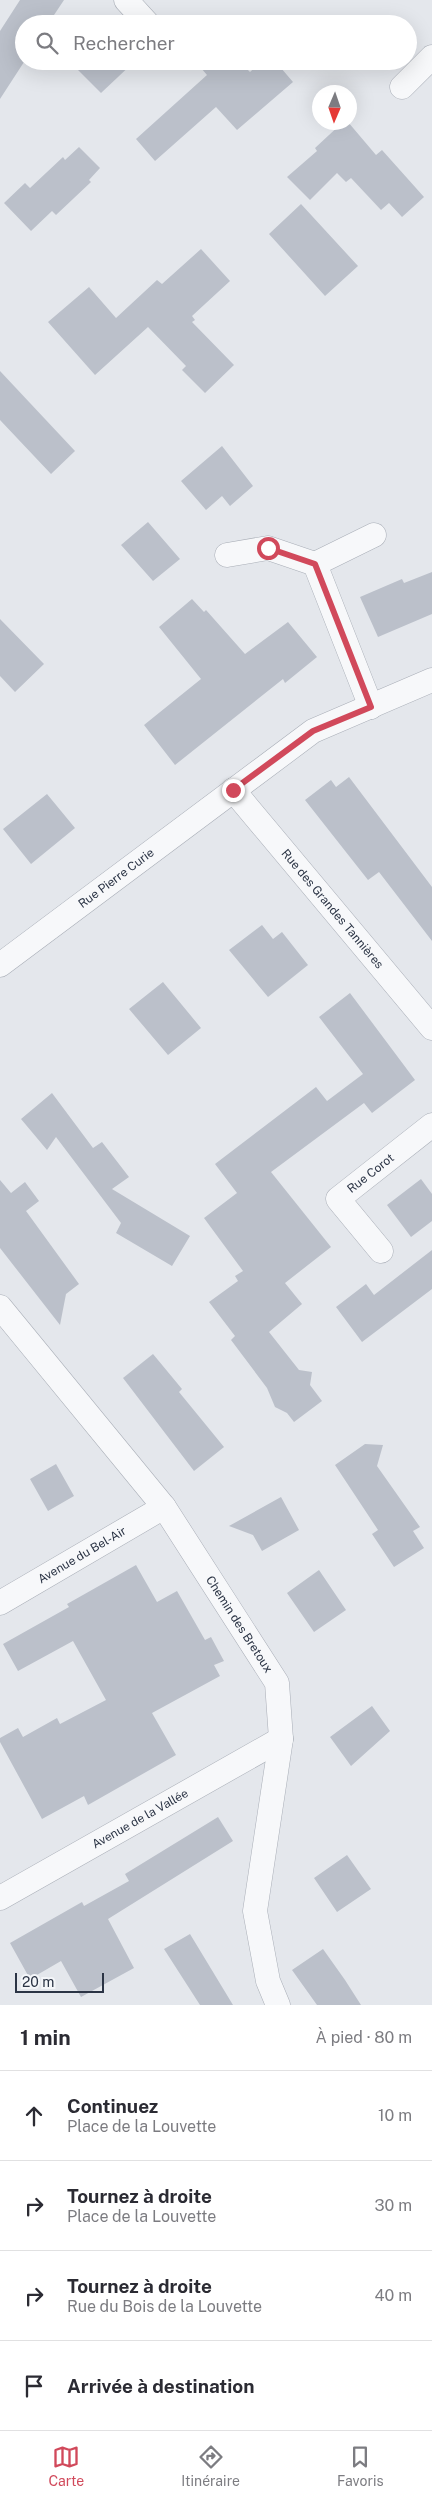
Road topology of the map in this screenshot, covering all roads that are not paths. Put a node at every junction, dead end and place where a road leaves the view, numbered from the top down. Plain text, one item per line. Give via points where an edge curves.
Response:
1 (126, 0) edge
2 (140, 15) edge
3 (432, 57) edge
4 (402, 87) dead end
5 (374, 535) dead end
6 (227, 555) dead end
7 (315, 564) junction
8 (432, 680) edge
9 (371, 707) junction
10 (233, 790) junction
11 (0, 965) edge
12 (432, 1028) edge
13 (432, 1125) edge
14 (381, 1252) dead end
15 (0, 1307) edge
16 (164, 1507) junction
17 (0, 1603) edge
18 (281, 1739) junction
19 (0, 1898) edge
20 (278, 2005) edge

1 - 2 street
3 - 4 street
5 - 7 street
6 - 7 street via 268,548
7 - 9 street
8 - 9 street, Rue Pierre Curie
9 - 10 street, Rue Pierre Curie via 313,731
10 - 11 street, Rue Pierre Curie
10 - 12 street, Rue des Grandes Tannières
13 - 14 street, Rue Corot via 338,1199
15 - 16 street, Chemin des Bretoux
16 - 17 street, Avenue du Bel-Air
16 - 18 street, Chemin des Bretoux via 277,1683
18 - 19 street, Avenue de la Vallée
18 - 20 street, Chemin des Bretoux via 255,1911 268,1981

